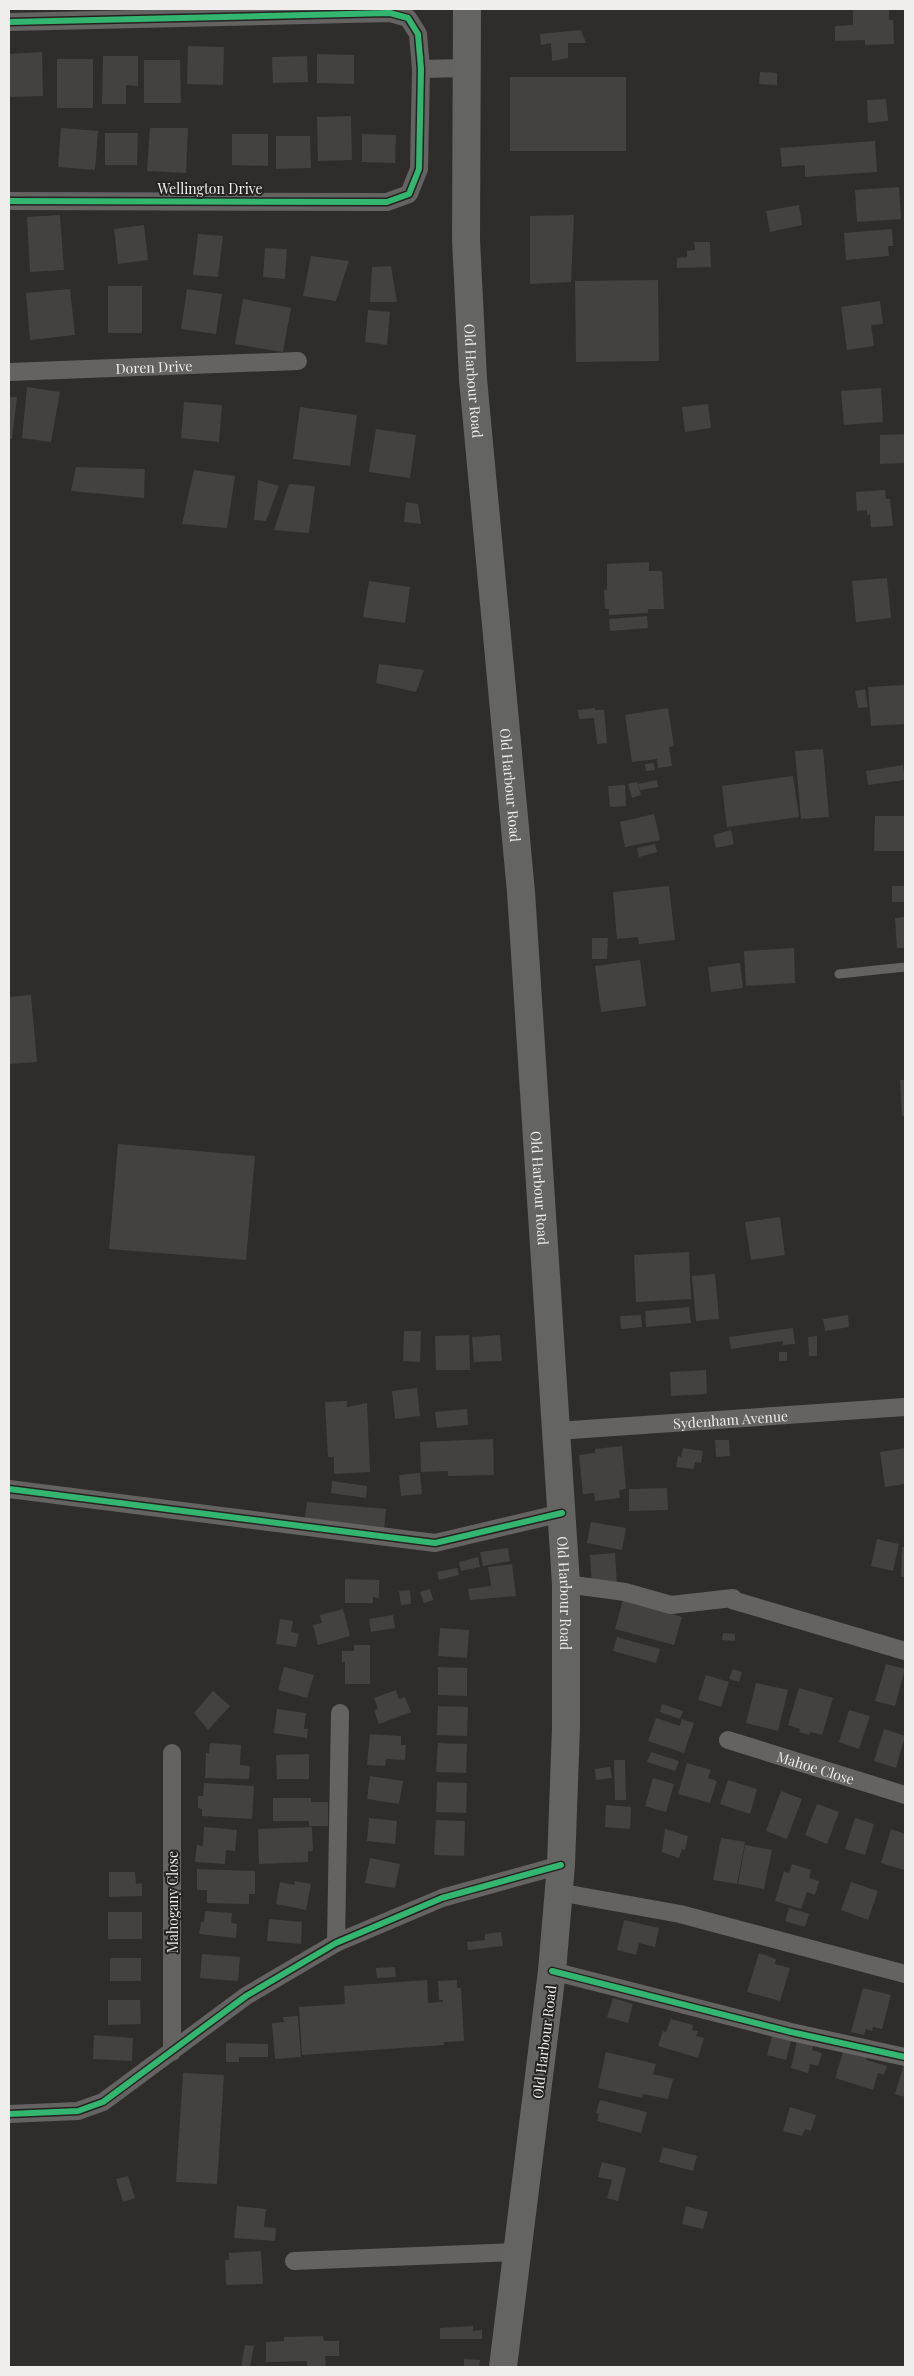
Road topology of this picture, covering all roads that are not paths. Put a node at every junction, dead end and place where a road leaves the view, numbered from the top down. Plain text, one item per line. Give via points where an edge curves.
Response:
1 (467, 9) edge
2 (9, 22) edge
3 (466, 68) junction
4 (421, 69) junction
5 (9, 201) edge
6 (298, 360) dead end
7 (9, 372) edge
8 (905, 967) edge
9 (839, 974) dead end
10 (905, 1407) edge
11 (556, 1431) junction
12 (9, 1489) edge
13 (562, 1513) junction
14 (566, 1584) junction
15 (905, 1651) edge
16 (340, 1713) dead end
17 (728, 1740) dead end
18 (172, 1753) dead end
19 (905, 1795) edge
20 (561, 1865) junction
21 (558, 1892) junction
22 (336, 1943) junction
23 (552, 1971) junction
24 (905, 1974) edge
25 (172, 2052) junction
26 (905, 2057) edge
27 (9, 2114) edge
28 (518, 2252) junction
29 (294, 2261) dead end
30 (503, 2367) edge

1 - 3 main road, Old Harbour Road
2 - 4 street via 390,13 408,18 418,34
3 - 4 street
3 - 11 main road, Old Harbour Road via 466,240 473,379 521,892
4 - 5 street, Wellington Drive via 419,169 409,194 387,202
6 - 7 street, Doren Drive
8 - 9 lane
10 - 11 street, Sydenham Avenue
11 - 13 main road, Old Harbour Road
12 - 13 street via 435,1544
13 - 14 main road, Old Harbour Road
14 - 15 street via 625,1592 671,1605 733,1598
14 - 20 main road, Old Harbour Road via 566,1727
16 - 22 street
17 - 19 street, Mahoe Close
18 - 25 street, Mahogany Close
20 - 21 main road, Old Harbour Road
20 - 22 street via 442,1898
21 - 23 main road, Old Harbour Road
21 - 24 street via 680,1914
22 - 25 street via 246,1996
23 - 26 street via 791,2032
23 - 28 main road, Old Harbour Road
25 - 27 street via 103,2102 78,2111
28 - 29 street
28 - 30 main road, Old Harbour Road

